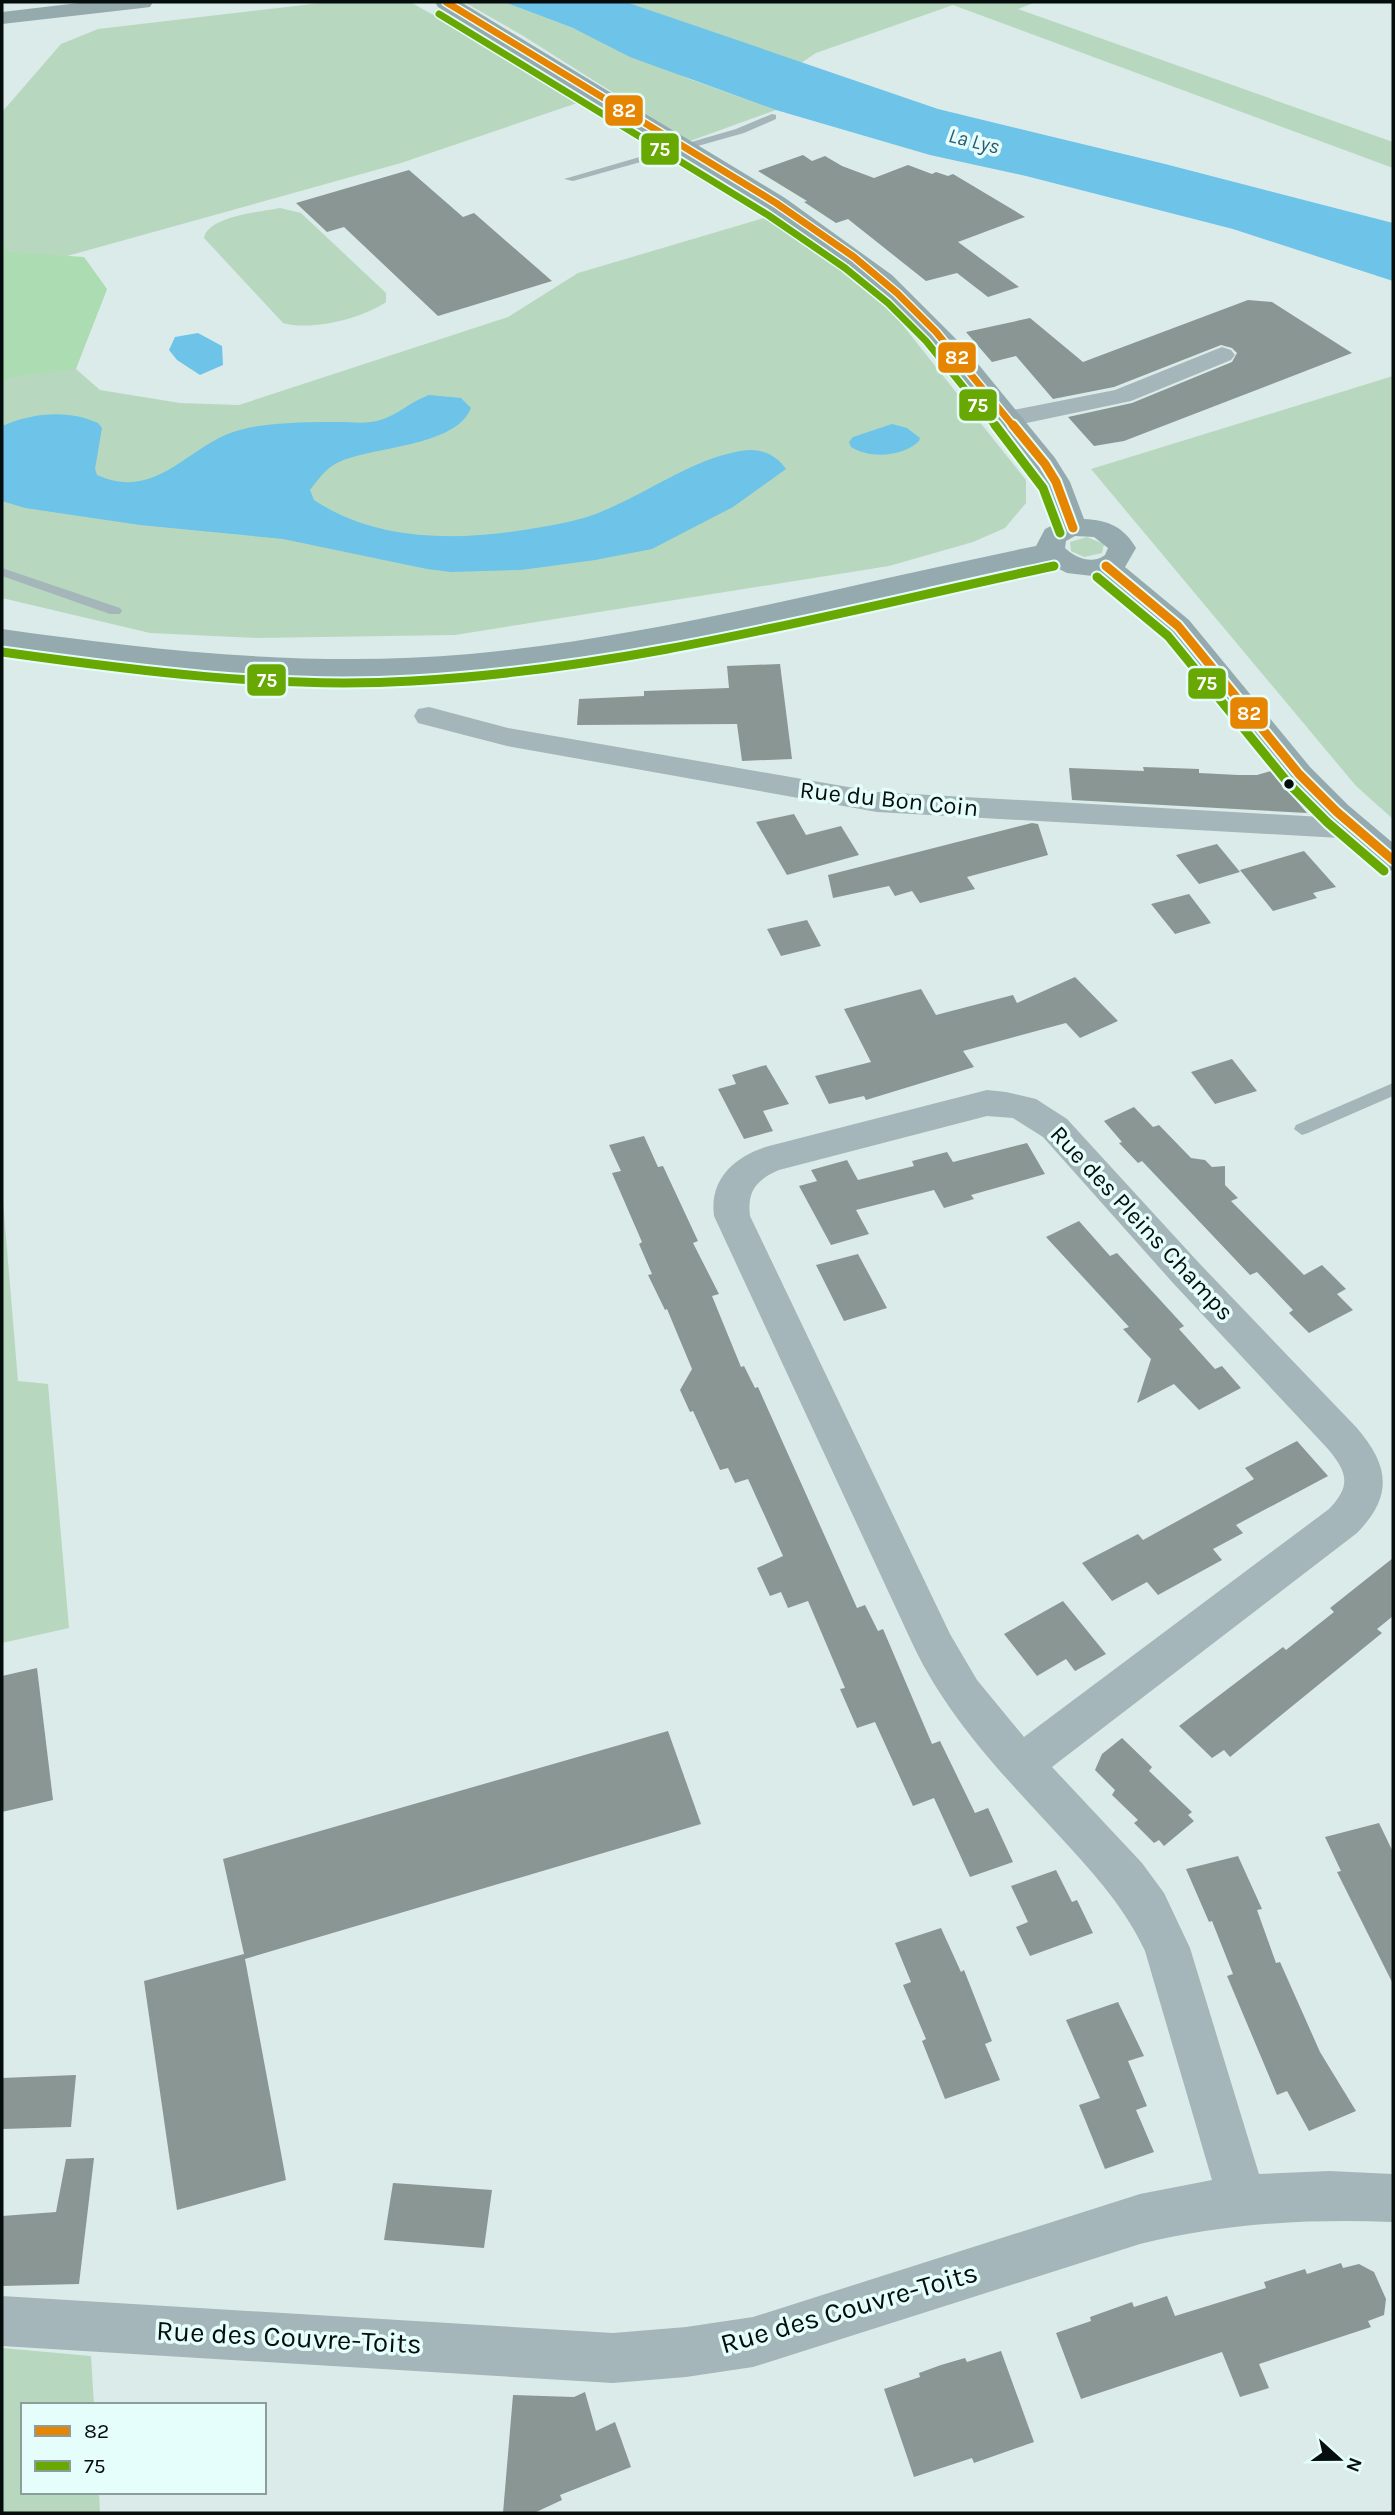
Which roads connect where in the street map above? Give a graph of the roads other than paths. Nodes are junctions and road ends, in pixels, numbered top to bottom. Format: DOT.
graph roads {
  1 [pos="142,2"];
  2 [pos="446,2"];
  3 [pos="2,18"];
  4 [pos="772,117"];
  5 [pos="686,147"];
  6 [pos="569,179"];
  7 [pos="1222,355"];
  8 [pos="1186,369"];
  9 [pos="1209,385"];
  10 [pos="1008,419"];
  11 [pos="1073,528"];
  12 [pos="1052,552"];
  13 [pos="1106,566"];
  14 [pos="2,572"];
  15 [pos="115,611"];
  16 [pos="2,638"];
  17 [pos="429,716"];
  18 [pos="1357,829"];
  19 [pos="1393,860"];
  20 [pos="1393,1088"];
  21 [pos="1301,1129"];
  22 [pos="1022,1764"];
  23 [pos="1393,2198"];
  24 [pos="1242,2199"];
  25 [pos="2,2321"];
  1 -- 3 [label="highway"];
  2 -- 5 [label="main road"];
  4 -- 5 [label="lane"];
  5 -- 6 [label="lane"];
  5 -- 10 [label="main road"];
  7 -- 8 [label="street"];
  8 -- 9 [label="street"];
  8 -- 10 [label="street"];
  10 -- 11 [label="main road"];
  11 -- 12 [label="main road"];
  11 -- 13 [label="main road"];
  12 -- 13 [label="main road"];
  12 -- 16 [label="main road"];
  13 -- 18 [label="main road"];
  14 -- 15 [label="lane"];
  17 -- 18 [label="street, Rue du Bon Coin"];
  18 -- 19 [label="main road"];
  20 -- 21 [label="lane"];
  22 -- 22 [label="street, Rue des Pleins Champs"];
  22 -- 24 [label="street, Rue des Pleins Champs"];
  23 -- 24 [label="street, Rue des Couvre-Toits"];
  24 -- 25 [label="street, Rue des Couvre-Toits"];
}
